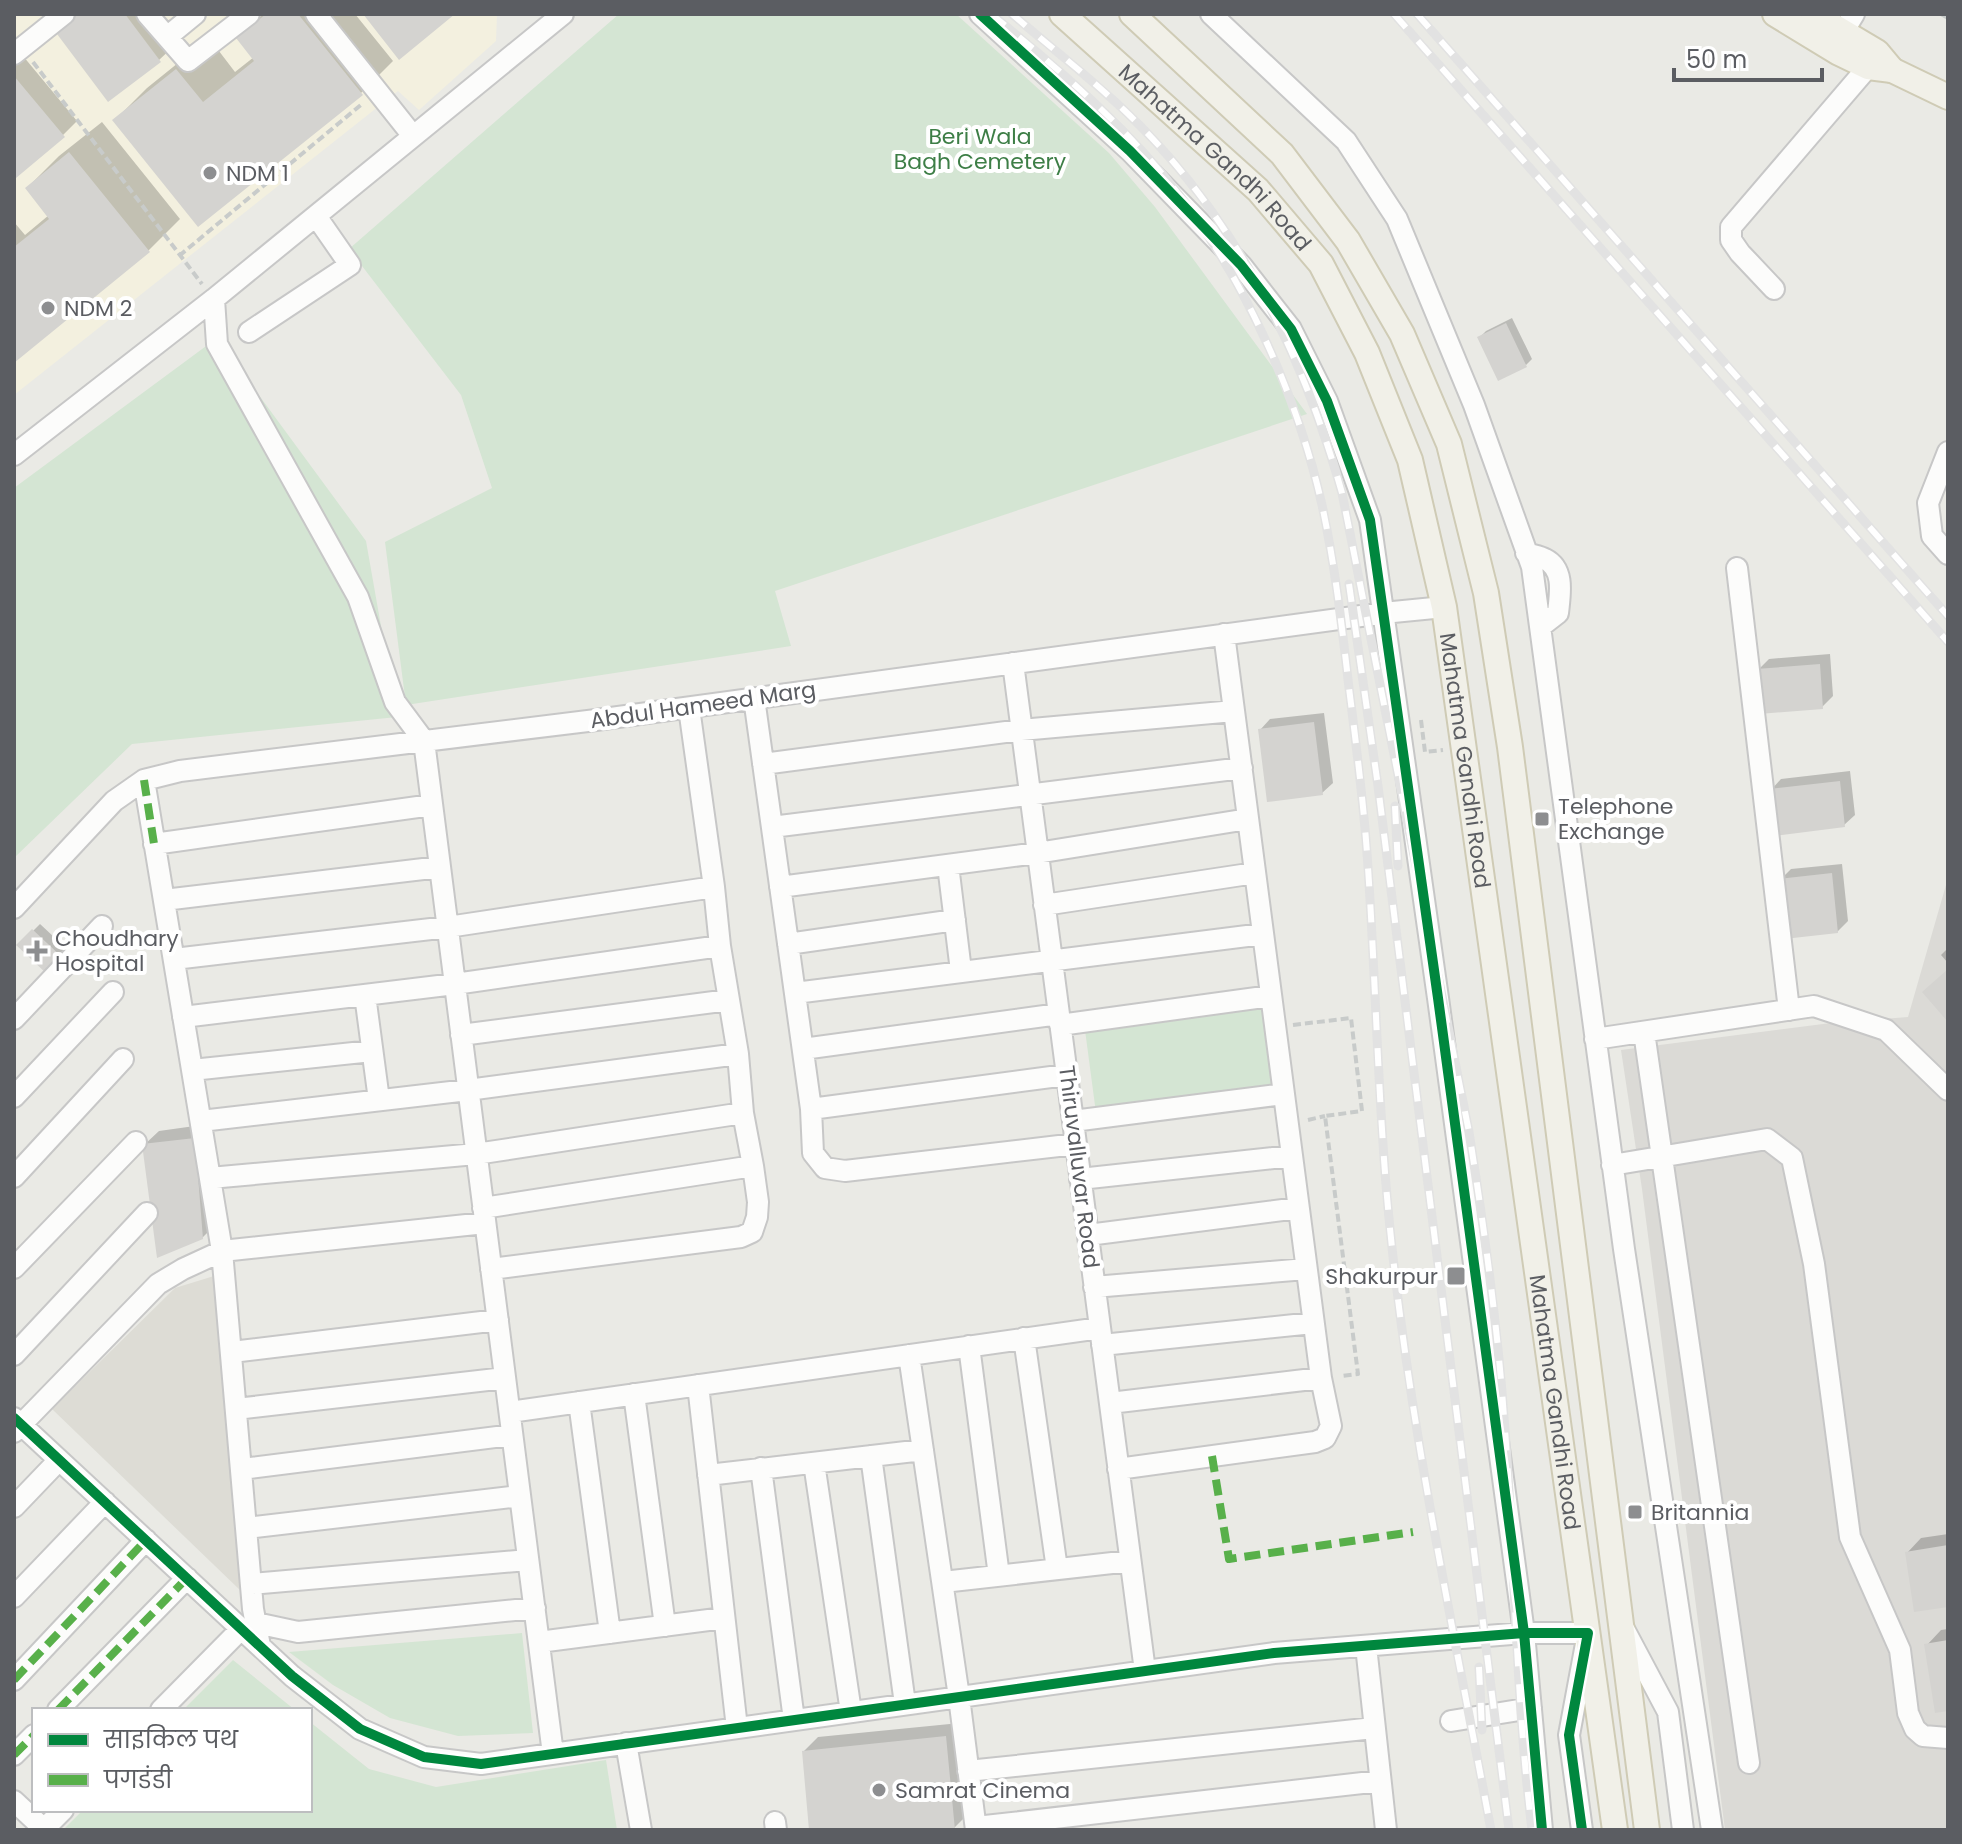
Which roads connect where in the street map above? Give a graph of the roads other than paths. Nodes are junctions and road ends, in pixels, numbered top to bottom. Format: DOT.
graph roads {
  1 [pos="64,14"];
  2 [pos="147,14"];
  3 [pos="195,14"];
  4 [pos="249,14"];
  5 [pos="316,14"];
  6 [pos="563,14"];
  7 [pos="980,14"];
  8 [pos="1062,14"];
  9 [pos="1132,14"];
  10 [pos="1211,14"];
  11 [pos="1775,14"];
  12 [pos="1813,14"];
  13 [pos="1848,23"];
  14 [pos="167,37"];
  15 [pos="18,51"];
  16 [pos="1868,67"];
  17 [pos="1892,70"];
  18 [pos="1948,97"];
  19 [pos="413,136"];
  20 [pos="316,216"];
  21 [pos="1774,289"];
  22 [pos="214,299"];
  23 [pos="249,332"];
  24 [pos="18,446"];
  25 [pos="1948,452"];
  26 [pos="1948,554"];
  27 [pos="1737,568"];
  28 [pos="1444,607"];
  29 [pos="1383,613"];
  30 [pos="1224,634"];
  31 [pos="1013,663"];
  32 [pos="754,698"];
  33 [pos="689,708"];
  34 [pos="1234,711"];
  35 [pos="1021,730"];
  36 [pos="424,741"];
  37 [pos="763,764"];
  38 [pos="1242,768"];
  39 [pos="144,780"];
  40 [pos="1029,793"];
  41 [pos="432,805"];
  42 [pos="1248,819"];
  43 [pos="772,827"];
  44 [pos="154,844"];
  45 [pos="1037,853"];
  46 [pos="948,865"];
  47 [pos="440,867"];
  48 [pos="1255,873"];
  49 [pos="714,887"];
  50 [pos="780,887"];
  51 [pos="164,900"];
  52 [pos="15,903"];
  53 [pos="1044,905"];
  54 [pos="955,920"];
  55 [pos="102,926"];
  56 [pos="448,927"];
  57 [pos="1263,934"];
  58 [pos="788,944"];
  59 [pos="720,946"];
  60 [pos="174,959"];
  61 [pos="1051,960"];
  62 [pos="961,971"];
  63 [pos="455,984"];
  64 [pos="113,992"];
  65 [pos="795,993"];
  66 [pos="365,995"];
  67 [pos="1271,996"];
  68 [pos="729,1000"];
  69 [pos="1789,1010"];
  70 [pos="183,1017"];
  71 [pos="14,1019"];
  72 [pos="1059,1019"];
  73 [pos="1644,1032"];
  74 [pos="461,1035"];
  75 [pos="1595,1039"];
  76 [pos="803,1049"];
  77 [pos="372,1051"];
  78 [pos="738,1054"];
  79 [pos="123,1059"];
  80 [pos="192,1070"];
  81 [pos="1066,1075"];
  82 [pos="468,1090"];
  83 [pos="1948,1090"];
  84 [pos="1284,1094"];
  85 [pos="14,1097"];
  86 [pos="379,1100"];
  87 [pos="811,1109"];
  88 [pos="743,1113"];
  89 [pos="201,1121"];
  90 [pos="1073,1121"];
  91 [pos="136,1142"];
  92 [pos="1076,1144"];
  93 [pos="476,1154"];
  94 [pos="1292,1156"];
  95 [pos="1662,1157"];
  96 [pos="1612,1165"];
  97 [pos="753,1166"];
  98 [pos="14,1177"];
  99 [pos="210,1178"];
  100 [pos="1080,1179"];
  101 [pos="1298,1208"];
  102 [pos="147,1213"];
  103 [pos="484,1216"];
  104 [pos="1088,1235"];
  105 [pos="222,1251"];
  106 [pos="14,1268"];
  107 [pos="491,1269"];
  108 [pos="1306,1269"];
  109 [pos="1094,1287"];
  110 [pos="498,1320"];
  111 [pos="1313,1323"];
  112 [pos="1101,1336"];
  113 [pos="1024,1338"];
  114 [pos="969,1346"];
  115 [pos="232,1352"];
  116 [pos="14,1355"];
  117 [pos="909,1355"];
  118 [pos="505,1378"];
  119 [pos="1321,1378"];
  120 [pos="698,1385"];
  121 [pos="634,1394"];
  122 [pos="579,1402"];
  123 [pos="1110,1403"];
  124 [pos="236,1409"];
  125 [pos="510,1412"];
  126 [pos="16,1425"];
  127 [pos="512,1435"];
  128 [pos="923,1450"];
  129 [pos="871,1456"];
  130 [pos="59,1460"];
  131 [pos="814,1463"];
  132 [pos="761,1468"];
  133 [pos="242,1469"];
  134 [pos="1118,1469"];
  135 [pos="708,1475"];
  136 [pos="520,1496"];
  137 [pos="105,1502"];
  138 [pos="14,1507"];
  139 [pos="247,1528"];
  140 [pos="146,1540"];
  141 [pos="528,1560"];
  142 [pos="1130,1561"];
  143 [pos="1057,1569"];
  144 [pos="999,1576"];
  145 [pos="187,1578"];
  146 [pos="943,1582"];
  147 [pos="252,1584"];
  148 [pos="14,1597"];
  149 [pos="535,1608"];
  150 [pos="724,1618"];
  151 [pos="1620,1622"];
  152 [pos="248,1626"];
  153 [pos="665,1626"];
  154 [pos="610,1633"];
  155 [pos="1524,1633"];
  156 [pos="1588,1633"];
  157 [pos="539,1642"];
  158 [pos="1366,1646"];
  159 [pos="1145,1671"];
  160 [pos="14,1680"];
  161 [pos="959,1697"];
  162 [pos="905,1704"];
  163 [pos="60,1708"];
  164 [pos="163,1708"];
  165 [pos="1531,1708"];
  166 [pos="851,1712"];
  167 [pos="794,1720"];
  168 [pos="1451,1721"];
  169 [pos="737,1728"];
  170 [pos="1374,1728"];
  171 [pos="32,1737"];
  172 [pos="1948,1738"];
  173 [pos="626,1743"];
  174 [pos="553,1754"];
  175 [pos="14,1755"];
  176 [pos="1749,1763"];
  177 [pos="968,1771"];
  178 [pos="1380,1781"];
  179 [pos="14,1801"];
  180 [pos="61,1812"];
  181 [pos="976,1828"];
  182 [pos="1706,1829"];
  183 [pos="44,1830"];
  184 [pos="641,1830"];
  185 [pos="1386,1830"];
  186 [pos="1542,1830"];
  187 [pos="1582,1830"];
  188 [pos="1615,1830"];
  189 [pos="1647,1830"];
  190 [pos="1683,1830"];
  1 -- 15 [label="street"];
  2 -- 14 [label="street"];
  3 -- 14 [label="street"];
  4 -- 14 [label="street"];
  5 -- 19 [label="street"];
  6 -- 19 [label="street"];
  7 -- 29 [label="street"];
  8 -- 28 [label="main road, Mahatma Gandhi Road"];
  9 -- 151 [label="main road, Mahatma Gandhi Road"];
  10 -- 75 [label="street"];
  11 -- 16 [label="main road"];
  12 -- 13 [label="main road"];
  13 -- 17 [label="main road"];
  16 -- 17 [label="main road"];
  16 -- 21 [label="street"];
  17 -- 18 [label="main road"];
  19 -- 20 [label="street"];
  20 -- 22 [label="street"];
  20 -- 23 [label="street"];
  22 -- 24 [label="street"];
  22 -- 36 [label="street"];
  25 -- 26 [label="street"];
  27 -- 69 [label="street"];
  28 -- 29 [label="street, Abdul Hameed Marg"];
  28 -- 156 [label="main road, Mahatma Gandhi Road"];
  29 -- 30 [label="street, Abdul Hameed Marg"];
  29 -- 155 [label="street"];
  30 -- 31 [label="street, Abdul Hameed Marg"];
  30 -- 34 [label="street"];
  31 -- 32 [label="street, Abdul Hameed Marg"];
  31 -- 35 [label="street, Thiruvalluvar Road"];
  32 -- 33 [label="street, Abdul Hameed Marg"];
  32 -- 37 [label="street"];
  33 -- 36 [label="street, Abdul Hameed Marg"];
  33 -- 49 [label="street"];
  34 -- 35 [label="street"];
  34 -- 38 [label="street"];
  35 -- 37 [label="street"];
  35 -- 40 [label="street, Thiruvalluvar Road"];
  36 -- 39 [label="street, Abdul Hameed Marg"];
  36 -- 41 [label="street"];
  37 -- 43 [label="street"];
  38 -- 40 [label="street"];
  38 -- 42 [label="street"];
  39 -- 44 [label="street"];
  39 -- 52 [label="street, Abdul Hameed Marg"];
  40 -- 43 [label="street"];
  40 -- 45 [label="street, Thiruvalluvar Road"];
  41 -- 44 [label="street"];
  41 -- 47 [label="street"];
  42 -- 45 [label="street"];
  42 -- 48 [label="street"];
  43 -- 50 [label="street"];
  44 -- 51 [label="street"];
  45 -- 46 [label="street"];
  45 -- 53 [label="street, Thiruvalluvar Road"];
  46 -- 50 [label="street"];
  46 -- 54 [label="street"];
  47 -- 51 [label="street"];
  47 -- 56 [label="street"];
  48 -- 53 [label="street"];
  48 -- 57 [label="street"];
  49 -- 56 [label="street"];
  49 -- 59 [label="street"];
  50 -- 58 [label="street"];
  51 -- 60 [label="street"];
  53 -- 61 [label="street, Thiruvalluvar Road"];
  54 -- 58 [label="street"];
  54 -- 62 [label="street"];
  55 -- 71 [label="street"];
  56 -- 60 [label="street"];
  56 -- 63 [label="street"];
  57 -- 61 [label="street"];
  57 -- 67 [label="street"];
  58 -- 65 [label="street"];
  59 -- 63 [label="street"];
  59 -- 68 [label="street"];
  60 -- 70 [label="street"];
  61 -- 62 [label="street"];
  61 -- 72 [label="street, Thiruvalluvar Road"];
  62 -- 65 [label="street"];
  63 -- 66 [label="street"];
  63 -- 74 [label="street"];
  64 -- 85 [label="street"];
  65 -- 76 [label="street"];
  66 -- 70 [label="street"];
  66 -- 77 [label="street"];
  67 -- 72 [label="street"];
  67 -- 84 [label="street"];
  68 -- 74 [label="street"];
  68 -- 78 [label="street"];
  69 -- 73 [label="street"];
  69 -- 83 [label="street"];
  70 -- 80 [label="street"];
  72 -- 76 [label="street"];
  72 -- 81 [label="street, Thiruvalluvar Road"];
  73 -- 75 [label="street"];
  73 -- 95 [label="street"];
  74 -- 82 [label="street"];
  75 -- 96 [label="street"];
  76 -- 87 [label="street"];
  77 -- 80 [label="street"];
  77 -- 86 [label="street"];
  78 -- 82 [label="street"];
  78 -- 88 [label="street"];
  79 -- 98 [label="street"];
  80 -- 89 [label="street"];
  81 -- 87 [label="street"];
  81 -- 90 [label="street, Thiruvalluvar Road"];
  82 -- 86 [label="street"];
  82 -- 93 [label="street"];
  84 -- 90 [label="street"];
  84 -- 94 [label="street"];
  86 -- 89 [label="street"];
  87 -- 92 [label="street"];
  88 -- 93 [label="street"];
  88 -- 97 [label="street"];
  89 -- 99 [label="street"];
  90 -- 92 [label="street, Thiruvalluvar Road"];
  91 -- 106 [label="street"];
  92 -- 100 [label="street, Thiruvalluvar Road"];
  93 -- 99 [label="street"];
  93 -- 103 [label="street"];
  94 -- 100 [label="street"];
  94 -- 101 [label="street"];
  95 -- 96 [label="street"];
  95 -- 172 [label="street"];
  95 -- 176 [label="street"];
  96 -- 182 [label="street"];
  97 -- 103 [label="street"];
  97 -- 107 [label="street"];
  99 -- 105 [label="street"];
  100 -- 104 [label="street, Thiruvalluvar Road"];
  101 -- 104 [label="street"];
  101 -- 108 [label="street"];
  102 -- 116 [label="street"];
  103 -- 105 [label="street"];
  103 -- 107 [label="street"];
  104 -- 109 [label="street, Thiruvalluvar Road"];
  105 -- 115 [label="street"];
  105 -- 126 [label="street"];
  107 -- 110 [label="street"];
  108 -- 109 [label="street"];
  108 -- 111 [label="street"];
  109 -- 112 [label="street, Thiruvalluvar Road"];
  110 -- 115 [label="street"];
  110 -- 118 [label="street"];
  111 -- 112 [label="street"];
  111 -- 119 [label="street"];
  112 -- 113 [label="street"];
  112 -- 123 [label="street, Thiruvalluvar Road"];
  113 -- 114 [label="street"];
  113 -- 143 [label="street"];
  114 -- 117 [label="street"];
  114 -- 144 [label="street"];
  115 -- 124 [label="street"];
  117 -- 120 [label="street"];
  117 -- 128 [label="street"];
  118 -- 124 [label="street"];
  118 -- 125 [label="street"];
  119 -- 123 [label="street"];
  119 -- 134 [label="street"];
  120 -- 121 [label="street"];
  120 -- 135 [label="street"];
  121 -- 122 [label="street"];
  121 -- 153 [label="street"];
  122 -- 125 [label="street"];
  122 -- 154 [label="street"];
  123 -- 134 [label="street, Thiruvalluvar Road"];
  124 -- 133 [label="street"];
  125 -- 127 [label="street"];
  126 -- 130 [label="street"];
  127 -- 133 [label="street"];
  127 -- 136 [label="street"];
  128 -- 129 [label="street"];
  128 -- 146 [label="street"];
  129 -- 131 [label="street"];
  129 -- 162 [label="street"];
  130 -- 137 [label="street"];
  130 -- 138 [label="street"];
  131 -- 132 [label="street"];
  131 -- 166 [label="street"];
  132 -- 135 [label="street"];
  132 -- 167 [label="street"];
  133 -- 139 [label="street"];
  134 -- 142 [label="street, Thiruvalluvar Road"];
  135 -- 150 [label="street"];
  136 -- 139 [label="street"];
  136 -- 141 [label="street"];
  137 -- 140 [label="street"];
  137 -- 148 [label="street"];
  139 -- 147 [label="street"];
  140 -- 145 [label="street"];
  140 -- 160 [label="street"];
  141 -- 147 [label="street"];
  141 -- 149 [label="street"];
  142 -- 143 [label="street"];
  142 -- 159 [label="street, Thiruvalluvar Road"];
  143 -- 144 [label="street"];
  144 -- 146 [label="street"];
  145 -- 152 [label="street"];
  145 -- 163 [label="street"];
  146 -- 161 [label="street"];
  147 -- 152 [label="street"];
  149 -- 152 [label="street"];
  149 -- 157 [label="street"];
  150 -- 153 [label="street"];
  150 -- 169 [label="street"];
  151 -- 189 [label="main road, Mahatma Gandhi Road"];
  151 -- 190 [label="street"];
  152 -- 164 [label="street"];
  152 -- 174 [label="street"];
  153 -- 154 [label="street"];
  154 -- 157 [label="street"];
  155 -- 156 [label="street"];
  155 -- 158 [label="street"];
  155 -- 165 [label="street"];
  156 -- 187 [label="street"];
  156 -- 188 [label="main road, Mahatma Gandhi Road"];
  157 -- 174 [label="street"];
  158 -- 159 [label="street"];
  158 -- 170 [label="street"];
  159 -- 161 [label="street"];
  161 -- 162 [label="street"];
  161 -- 177 [label="street"];
  162 -- 166 [label="street"];
  165 -- 168 [label="street"];
  165 -- 186 [label="street"];
  166 -- 167 [label="street"];
  167 -- 169 [label="street"];
  169 -- 173 [label="street"];
  170 -- 177 [label="street"];
  170 -- 178 [label="street"];
  171 -- 175 [label="street"];
  173 -- 174 [label="street"];
  173 -- 184 [label="street"];
  177 -- 181 [label="street"];
  178 -- 181 [label="street"];
  178 -- 185 [label="street"];
  179 -- 183 [label="street"];
  180 -- 183 [label="street"];
}
